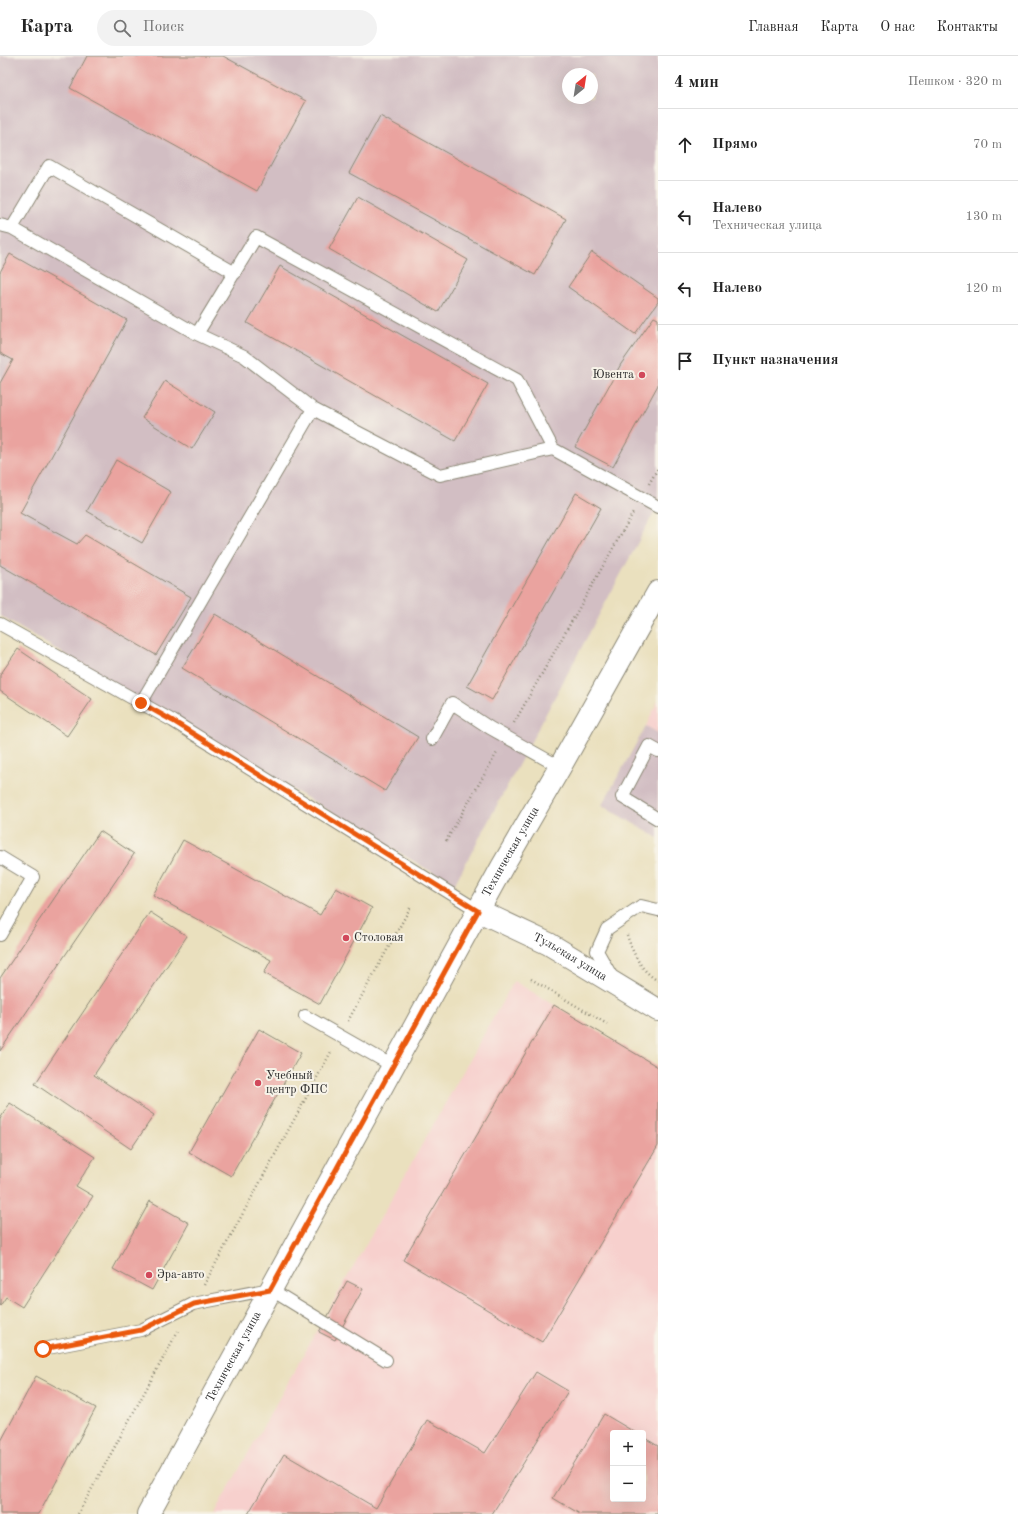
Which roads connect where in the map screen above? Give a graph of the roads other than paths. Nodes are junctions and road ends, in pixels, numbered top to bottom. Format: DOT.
graph roads {
  1 [pos="0,225"];
  2 [pos="12,228"];
  3 [pos="235,274"];
  4 [pos="197,334"];
  5 [pos="313,408"];
  6 [pos="553,449"];
  7 [pos="658,507"];
  8 [pos="658,592"];
  9 [pos="0,624"];
  10 [pos="141,703"];
  11 [pos="432,739"];
  12 [pos="658,751"];
  13 [pos="560,767"];
  14 [pos="658,819"];
  15 [pos="0,857"];
  16 [pos="658,910"];
  17 [pos="478,911"];
  18 [pos="0,935"];
  19 [pos="616,984"];
  20 [pos="658,1010"];
  21 [pos="305,1016"];
  22 [pos="393,1066"];
  23 [pos="270,1290"];
  24 [pos="43,1349"];
  25 [pos="386,1360"];
  26 [pos="148,1514"];
  1 -- 2 [label="lane"];
  2 -- 3 [label="lane"];
  2 -- 4 [label="lane"];
  3 -- 4 [label="lane"];
  3 -- 6 [label="lane"];
  4 -- 5 [label="lane"];
  5 -- 6 [label="lane"];
  5 -- 10 [label="lane"];
  6 -- 7 [label="lane"];
  8 -- 13 [label="main road, Техническая улица"];
  9 -- 10 [label="lane"];
  10 -- 17 [label="lane"];
  11 -- 13 [label="lane"];
  12 -- 14 [label="lane"];
  13 -- 17 [label="main road, Техническая улица"];
  15 -- 18 [label="lane"];
  16 -- 19 [label="lane"];
  17 -- 19 [label="main road, Тульская улица"];
  17 -- 22 [label="main road, Техническая улица"];
  19 -- 20 [label="main road, Тульская улица"];
  21 -- 22 [label="lane"];
  22 -- 23 [label="main road, Техническая улица"];
  23 -- 24 [label="lane"];
  23 -- 25 [label="lane"];
  23 -- 26 [label="main road, Техническая улица"];
}
